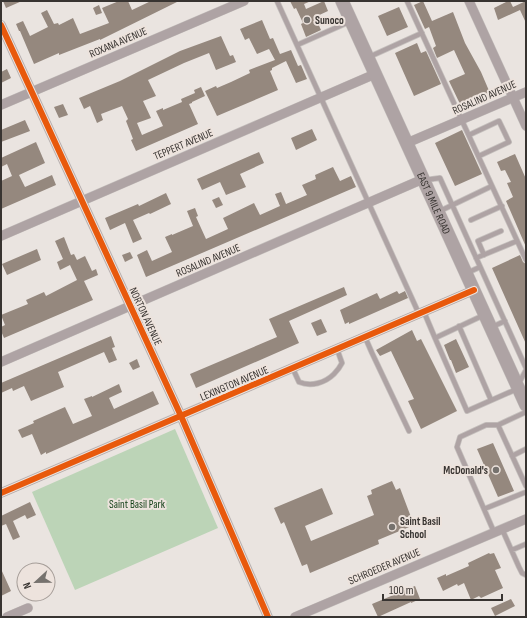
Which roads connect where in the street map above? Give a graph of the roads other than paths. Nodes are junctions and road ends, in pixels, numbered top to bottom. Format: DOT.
graph roads {
  1 [pos="244,1"];
  2 [pos="277,1"];
  3 [pos="342,1"];
  4 [pos="407,1"];
  5 [pos="469,1"];
  6 [pos="351,21"];
  7 [pos="1,25"];
  8 [pos="422,33"];
  9 [pos="297,45"];
  10 [pos="368,58"];
  11 [pos="375,74"];
  12 [pos="32,92"];
  13 [pos="526,92"];
  14 [pos="513,97"];
  15 [pos="321,98"];
  16 [pos="1,105"];
  17 [pos="462,120"];
  18 [pos="526,126"];
  19 [pos="469,135"];
  20 [pos="407,143"];
  21 [pos="479,156"];
  22 [pos="424,180"];
  23 [pos="492,186"];
  24 [pos="82,202"];
  25 [pos="369,203"];
  26 [pos="452,205"];
  27 [pos="502,206"];
  28 [pos="438,211"];
  29 [pos="471,220"];
  30 [pos="501,231"];
  31 [pos="1,236"];
  32 [pos="517,241"];
  33 [pos="484,255"];
  34 [pos="476,258"];
  35 [pos="526,260"];
  36 [pos="480,267"];
  37 [pos="467,273"];
  38 [pos="474,290"];
  39 [pos="130,306"];
  40 [pos="421,313"];
  41 [pos="485,314"];
  42 [pos="504,321"];
  43 [pos="459,326"];
  44 [pos="491,327"];
  45 [pos="365,337"];
  46 [pos="435,338"];
  47 [pos="337,349"];
  48 [pos="1,362"];
  49 [pos="293,369"];
  50 [pos="526,369"];
  51 [pos="520,385"];
  52 [pos="491,400"];
  53 [pos="526,405"];
  54 [pos="526,412"];
  55 [pos="181,416"];
  56 [pos="498,425"];
  57 [pos="409,431"];
  58 [pos="526,449"];
  59 [pos="512,456"];
  60 [pos="526,486"];
  61 [pos="526,492"];
  62 [pos="1,493"];
  63 [pos="484,509"];
  64 [pos="526,519"];
  65 [pos="498,530"];
  66 [pos="526,544"];
  67 [pos="512,550"];
  68 [pos="526,575"];
  69 [pos="28,608"];
  70 [pos="6,617"];
  71 [pos="268,617"];
  72 [pos="296,617"];
  1 -- 12 [label="street, ROXANA AVENUE"];
  2 -- 9 [label="lane"];
  3 -- 6 [label="main road, EAST 9 MILE ROAD"];
  4 -- 8 [label="lane"];
  5 -- 14 [label="street"];
  6 -- 9 [label="lane"];
  6 -- 10 [label="main road, EAST 9 MILE ROAD"];
  7 -- 12 [label="street, NORTON AVENUE"];
  8 -- 10 [label="lane"];
  8 -- 17 [label="lane"];
  9 -- 15 [label="lane"];
  10 -- 11 [label="main road, EAST 9 MILE ROAD"];
  11 -- 15 [label="street, TEPPERT AVENUE"];
  11 -- 20 [label="main road, EAST 9 MILE ROAD"];
  12 -- 16 [label="street, ROXANA AVENUE"];
  12 -- 24 [label="street, NORTON AVENUE"];
  13 -- 14 [label="street, ROSALIND AVENUE"];
  14 -- 17 [label="street, ROSALIND AVENUE"];
  14 -- 18 [label="street"];
  15 -- 24 [label="street, TEPPERT AVENUE"];
  15 -- 25 [label="lane"];
  17 -- 19 [label="lane"];
  17 -- 20 [label="street, ROSALIND AVENUE"];
  19 -- 21 [label="lane"];
  19 -- 21 [label="lane"];
  20 -- 22 [label="main road, EAST 9 MILE ROAD"];
  21 -- 23 [label="lane"];
  22 -- 25 [label="street, ROSALIND AVENUE"];
  22 -- 26 [label="lane"];
  22 -- 28 [label="main road, EAST 9 MILE ROAD"];
  23 -- 26 [label="lane"];
  23 -- 27 [label="lane"];
  24 -- 31 [label="street, TEPPERT AVENUE"];
  24 -- 39 [label="street, NORTON AVENUE"];
  25 -- 39 [label="street, ROSALIND AVENUE"];
  25 -- 40 [label="lane"];
  26 -- 28 [label="lane"];
  26 -- 34 [label="lane"];
  27 -- 29 [label="lane"];
  27 -- 32 [label="lane"];
  28 -- 37 [label="main road, EAST 9 MILE ROAD"];
  30 -- 33 [label="lane"];
  32 -- 33 [label="lane"];
  32 -- 35 [label="lane"];
  33 -- 34 [label="lane"];
  34 -- 36 [label="lane"];
  36 -- 37 [label="lane"];
  36 -- 42 [label="lane"];
  37 -- 38 [label="main road, EAST 9 MILE ROAD"];
  38 -- 40 [label="street, LEXINGTON AVENUE"];
  38 -- 41 [label="main road, EAST 9 MILE ROAD"];
  39 -- 48 [label="street, ROSALIND AVENUE"];
  39 -- 55 [label="street, NORTON AVENUE"];
  40 -- 45 [label="street, LEXINGTON AVENUE"];
  40 -- 46 [label="lane"];
  41 -- 43 [label="lane"];
  41 -- 44 [label="main road, EAST 9 MILE ROAD"];
  42 -- 44 [label="lane"];
  42 -- 50 [label="lane"];
  43 -- 46 [label="lane"];
  43 -- 52 [label="lane"];
  44 -- 51 [label="main road, EAST 9 MILE ROAD"];
  45 -- 47 [label="street, LEXINGTON AVENUE"];
  45 -- 57 [label="lane"];
  46 -- 52 [label="lane"];
  47 -- 49 [label="street, LEXINGTON AVENUE"];
  47 -- 49 [label="lane"];
  49 -- 55 [label="street, LEXINGTON AVENUE"];
  50 -- 51 [label="lane"];
  51 -- 52 [label="lane"];
  51 -- 53 [label="main road, EAST 9 MILE ROAD"];
  54 -- 56 [label="lane"];
  55 -- 62 [label="street, LEXINGTON AVENUE"];
  55 -- 71 [label="street, NORTON AVENUE"];
  56 -- 59 [label="lane"];
  56 -- 63 [label="lane"];
  58 -- 59 [label="lane"];
  59 -- 60 [label="lane"];
  61 -- 63 [label="lane"];
  63 -- 65 [label="lane"];
  64 -- 65 [label="street, SCHROEDER AVENUE"];
  65 -- 67 [label="lane"];
  65 -- 72 [label="street, SCHROEDER AVENUE"];
  66 -- 67 [label="lane"];
  67 -- 68 [label="lane"];
  69 -- 70 [label="street"];
}
